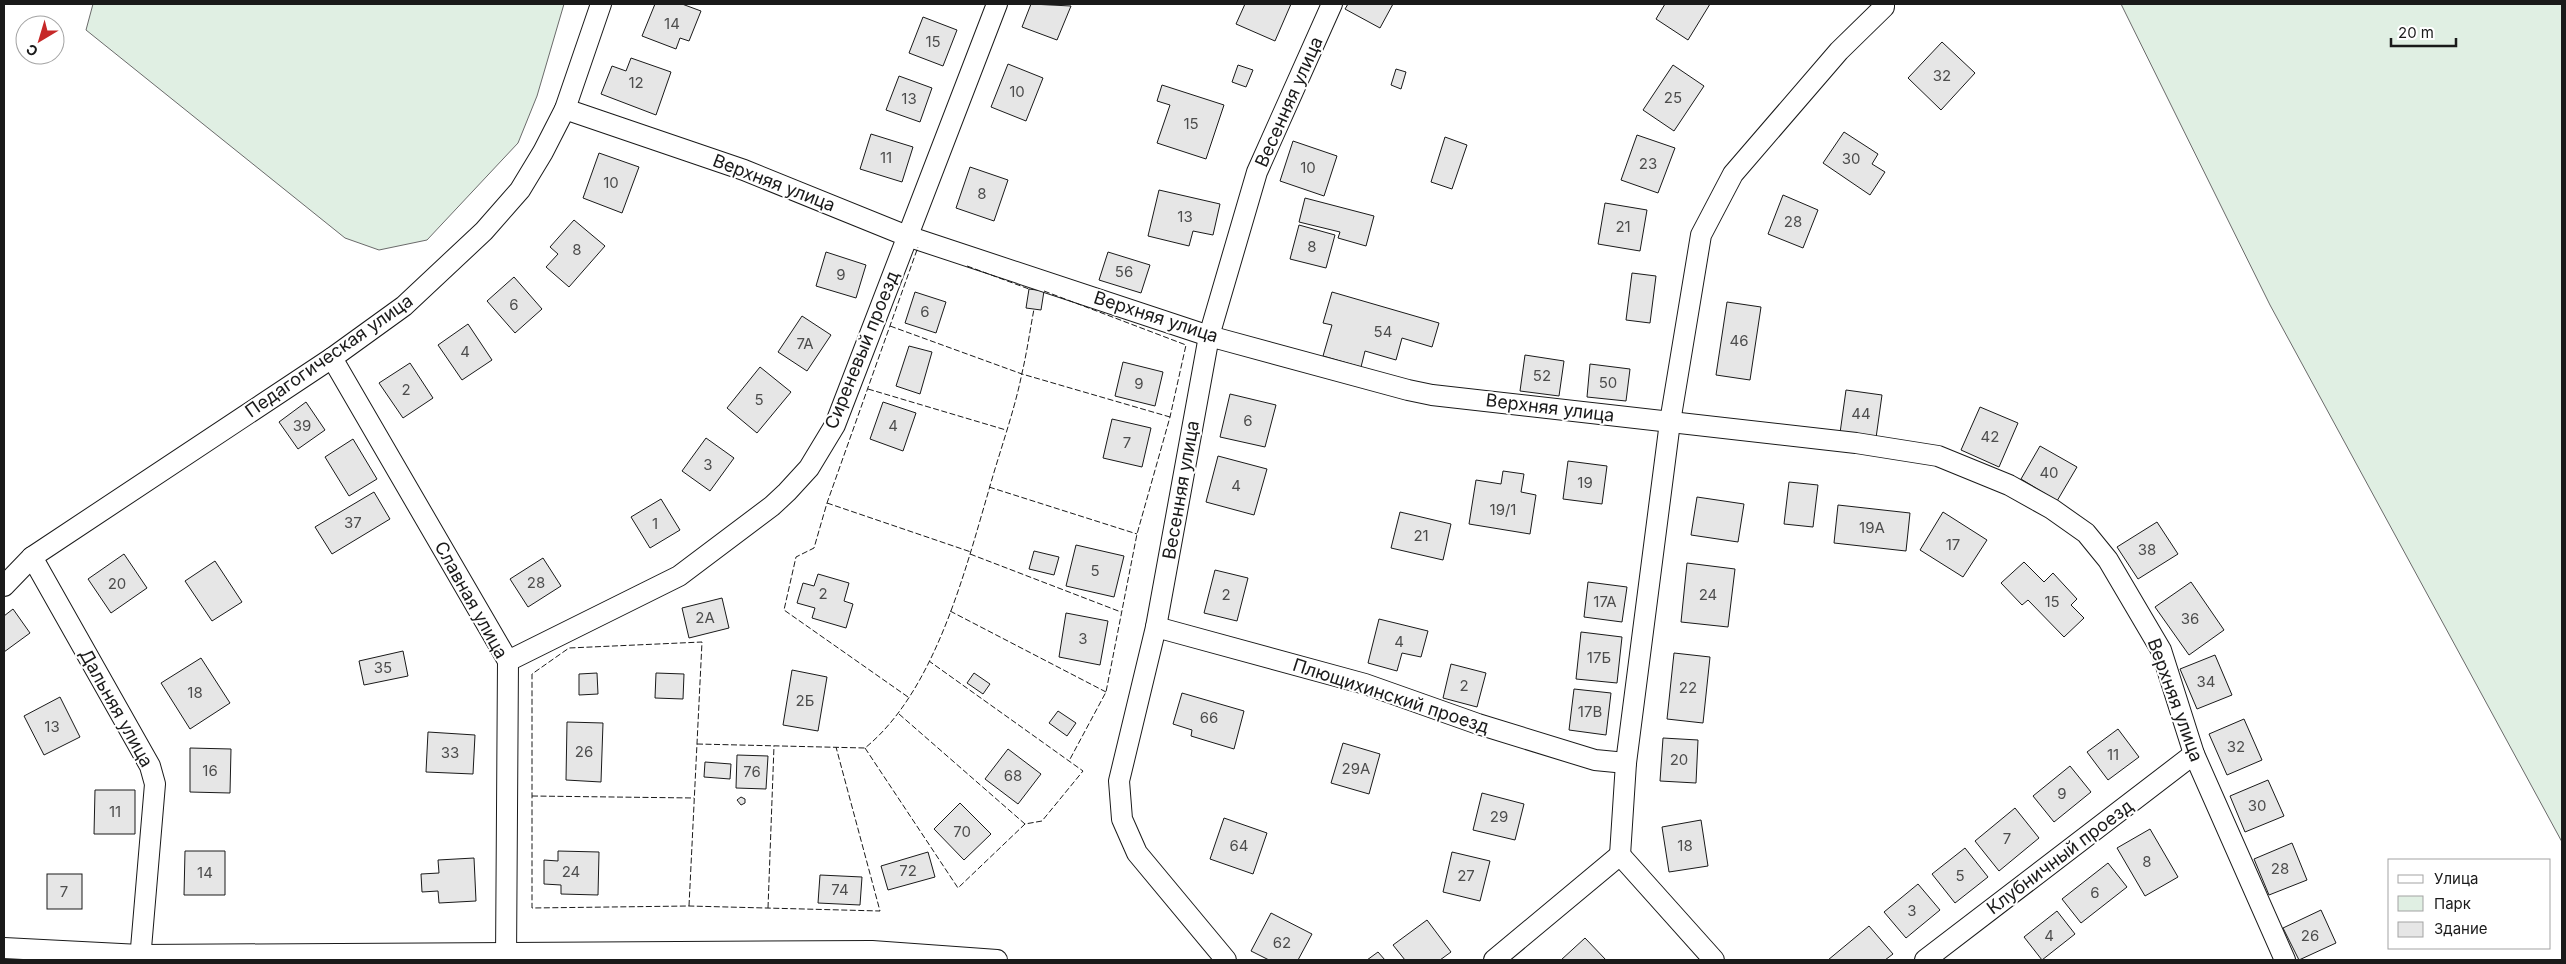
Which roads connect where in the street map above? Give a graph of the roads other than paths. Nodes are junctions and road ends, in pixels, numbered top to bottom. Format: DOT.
graph roads {
  1 [pos="601,4"];
  2 [pos="997,4"];
  3 [pos="1332,4"];
  4 [pos="1884,4"];
  5 [pos="565,109"];
  6 [pos="907,236"];
  7 [pos="1209,336"];
  8 [pos="332,358"];
  9 [pos="1670,422"];
  10 [pos="32,557"];
  11 [pos="4,586"];
  12 [pos="1156,626"];
  13 [pos="508,661"];
  14 [pos="2194,754"];
  15 [pos="1626,763"];
  16 [pos="1620,855"];
  17 [pos="4,948"];
  18 [pos="506,957"];
  19 [pos="140,958"];
  20 [pos="997,960"];
  21 [pos="1226,960"];
  22 [pos="1494,960"];
  23 [pos="1714,960"];
  24 [pos="1925,960"];
  25 [pos="2285,960"];
  1 -- 5 [label="street, Педагогическая улица"];
  2 -- 6 [label="street, Сиреневый проезд"];
  3 -- 7 [label="street, Весенняя улица"];
  4 -- 9 [label="street"];
  5 -- 6 [label="street, Верхняя улица"];
  5 -- 8 [label="street, Педагогическая улица"];
  6 -- 7 [label="street, Верхняя улица"];
  6 -- 13 [label="street, Сиреневый проезд"];
  7 -- 9 [label="street, Верхняя улица"];
  7 -- 12 [label="street, Весенняя улица"];
  8 -- 10 [label="street, Педагогическая улица"];
  8 -- 13 [label="street, Славная улица"];
  9 -- 14 [label="street, Верхняя улица"];
  9 -- 15 [label="street"];
  10 -- 11 [label="street, Педагогическая улица"];
  10 -- 19 [label="street, Дальняя улица"];
  12 -- 15 [label="street, Плющихинский проезд"];
  12 -- 21 [label="street, Весенняя улица"];
  13 -- 18 [label="street, Славная улица"];
  14 -- 24 [label="street, Клубничный проезд"];
  14 -- 25 [label="street, Верхняя улица"];
  15 -- 16 [label="street"];
  16 -- 22 [label="street"];
  16 -- 23 [label="street"];
  17 -- 19 [label="street"];
  18 -- 19 [label="street"];
  18 -- 20 [label="street"];
}
